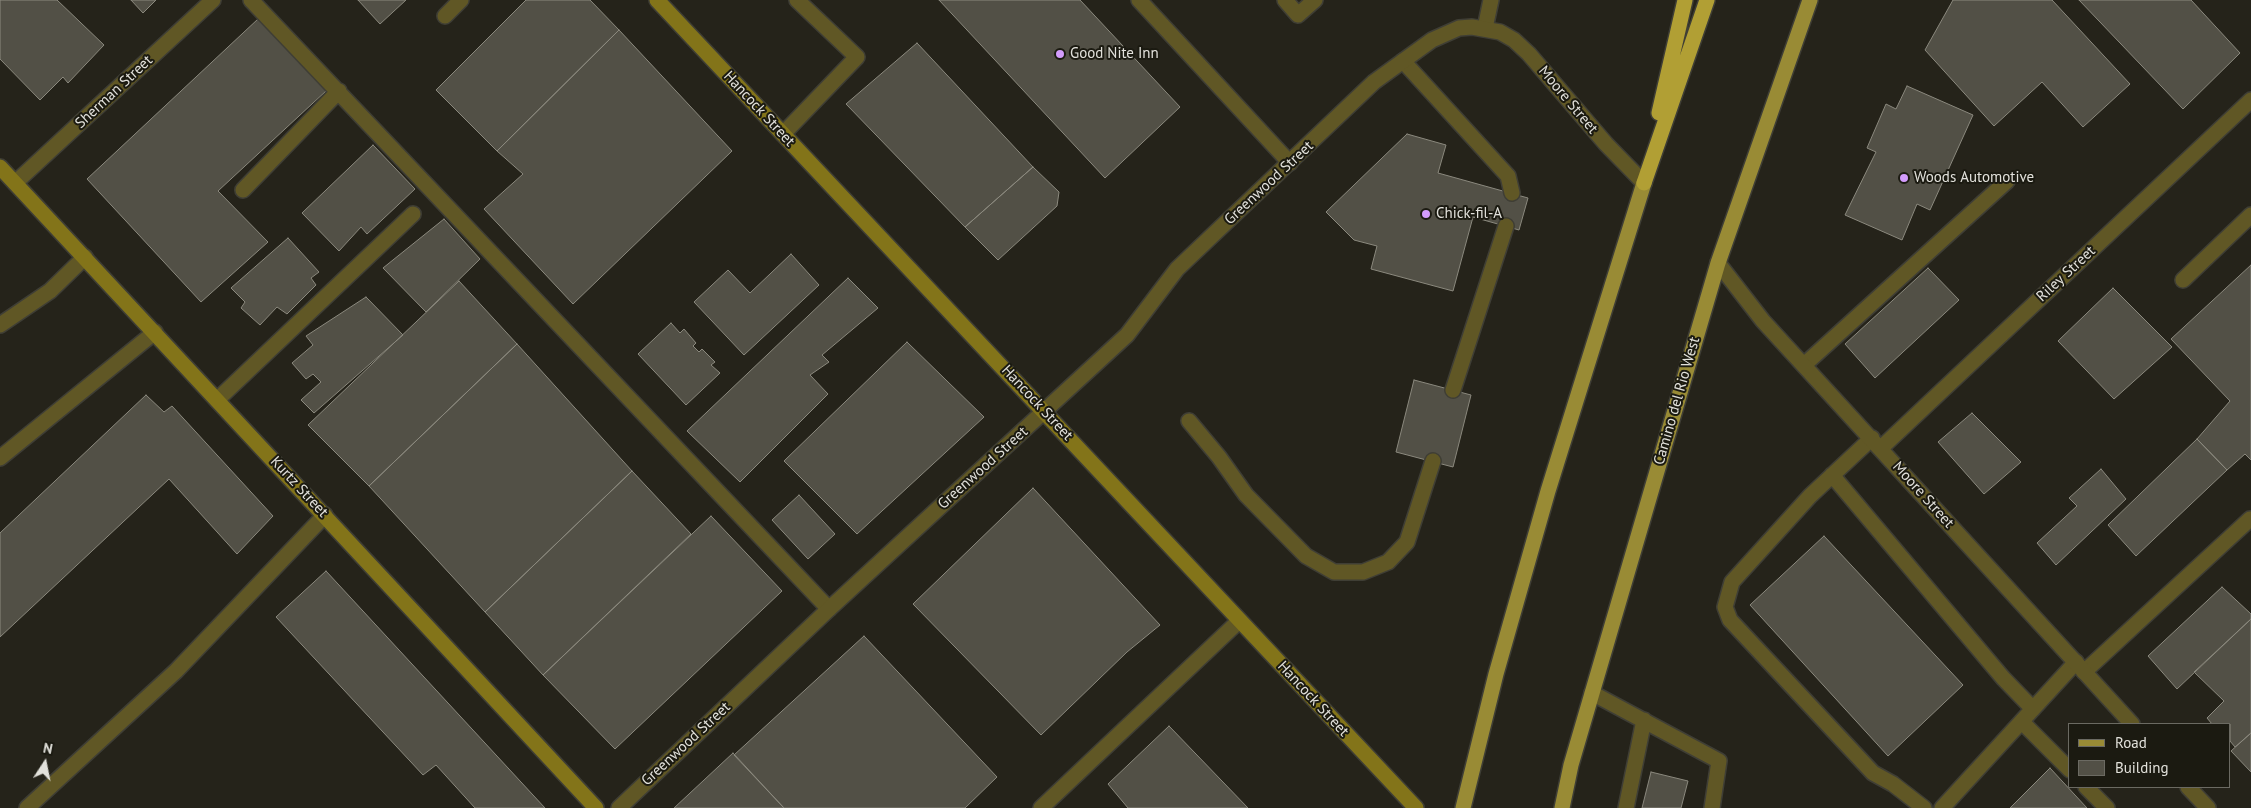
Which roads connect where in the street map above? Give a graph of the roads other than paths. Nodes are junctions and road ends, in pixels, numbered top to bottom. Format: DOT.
graph roads {
  1 [pos="213,0"];
  2 [pos="251,0"];
  3 [pos="461,0"];
  4 [pos="657,0"];
  5 [pos="796,0"];
  6 [pos="1139,0"];
  7 [pos="1285,0"];
  8 [pos="1315,0"];
  9 [pos="1491,0"];
  10 [pos="1685,0"];
  11 [pos="1707,0"];
  12 [pos="1810,0"];
  13 [pos="445,16"];
  14 [pos="1485,28"];
  15 [pos="1403,61"];
  16 [pos="339,91"];
  17 [pos="2251,100"];
  18 [pos="783,134"];
  19 [pos="1290,163"];
  20 [pos="0,167"];
  21 [pos="2007,181"];
  22 [pos="15,183"];
  23 [pos="1644,183"];
  24 [pos="243,190"];
  25 [pos="1512,193"];
  26 [pos="413,214"];
  27 [pos="2251,215"];
  28 [pos="1506,226"];
  29 [pos="85,257"];
  30 [pos="1718,263"];
  31 [pos="2183,280"];
  32 [pos="0,325"];
  33 [pos="155,332"];
  34 [pos="1804,365"];
  35 [pos="1453,390"];
  36 [pos="217,400"];
  37 [pos="1045,412"];
  38 [pos="1189,422"];
  39 [pos="1876,443"];
  40 [pos="0,458"];
  41 [pos="1433,462"];
  42 [pos="1832,475"];
  43 [pos="325,515"];
  44 [pos="2250,519"];
  45 [pos="828,609"];
  46 [pos="1239,621"];
  47 [pos="2080,667"];
  48 [pos="1592,693"];
  49 [pos="2033,709"];
  50 [pos="1644,720"];
  51 [pos="2022,722"];
  52 [pos="2131,723"];
  53 [pos="2068,768"];
  54 [pos="2087,788"];
  55 [pos="2189,788"];
  56 [pos="27,808"];
  57 [pos="596,808"];
  58 [pos="619,808"];
  59 [pos="1041,808"];
  60 [pos="1416,808"];
  61 [pos="1463,808"];
  62 [pos="1562,808"];
  63 [pos="1626,808"];
  64 [pos="1712,808"];
  65 [pos="1924,808"];
  66 [pos="1942,808"];
  67 [pos="2107,808"];
  68 [pos="2208,808"];
  1 -- 22 [label="street, Sherman Street"];
  2 -- 16 [label="street"];
  3 -- 13 [label="street"];
  4 -- 18 [label="street, Hancock Street"];
  5 -- 18 [label="street"];
  6 -- 19 [label="street"];
  7 -- 8 [label="street"];
  9 -- 14 [label="street"];
  10 -- 23 [label="highway"];
  11 -- 23 [label="highway"];
  12 -- 30 [label="main road, Camino del Rio West"];
  14 -- 15 [label="street, Greenwood Street"];
  14 -- 23 [label="street, Moore Street"];
  15 -- 19 [label="street, Greenwood Street"];
  15 -- 25 [label="street"];
  16 -- 24 [label="street"];
  16 -- 45 [label="street"];
  17 -- 39 [label="street, Riley Street"];
  18 -- 37 [label="street, Hancock Street"];
  19 -- 37 [label="street, Greenwood Street"];
  20 -- 22 [label="street, Kurtz Street"];
  21 -- 34 [label="street"];
  22 -- 29 [label="street, Kurtz Street"];
  23 -- 61 [label="main road"];
  26 -- 36 [label="street"];
  27 -- 31 [label="street"];
  28 -- 35 [label="street"];
  29 -- 32 [label="street"];
  29 -- 33 [label="street, Kurtz Street"];
  30 -- 34 [label="street, Moore Street"];
  30 -- 48 [label="main road, Camino del Rio West"];
  33 -- 36 [label="street, Kurtz Street"];
  33 -- 40 [label="street"];
  34 -- 39 [label="street, Moore Street"];
  36 -- 43 [label="street, Kurtz Street"];
  37 -- 45 [label="street, Greenwood Street"];
  37 -- 46 [label="street, Hancock Street"];
  38 -- 41 [label="street"];
  39 -- 42 [label="street, Riley Street"];
  39 -- 47 [label="street, Moore Street"];
  42 -- 49 [label="street"];
  42 -- 65 [label="street, Riley Street"];
  43 -- 56 [label="street"];
  43 -- 57 [label="street, Kurtz Street"];
  44 -- 47 [label="street"];
  45 -- 58 [label="street, Greenwood Street"];
  46 -- 59 [label="street"];
  46 -- 60 [label="street, Hancock Street"];
  47 -- 49 [label="street"];
  47 -- 52 [label="street, Moore Street"];
  48 -- 50 [label="street"];
  48 -- 62 [label="main road, Camino del Rio West"];
  49 -- 51 [label="street"];
  50 -- 63 [label="street"];
  50 -- 64 [label="street"];
  51 -- 53 [label="street"];
  51 -- 66 [label="street"];
  54 -- 67 [label="street"];
  55 -- 68 [label="street"];
}
